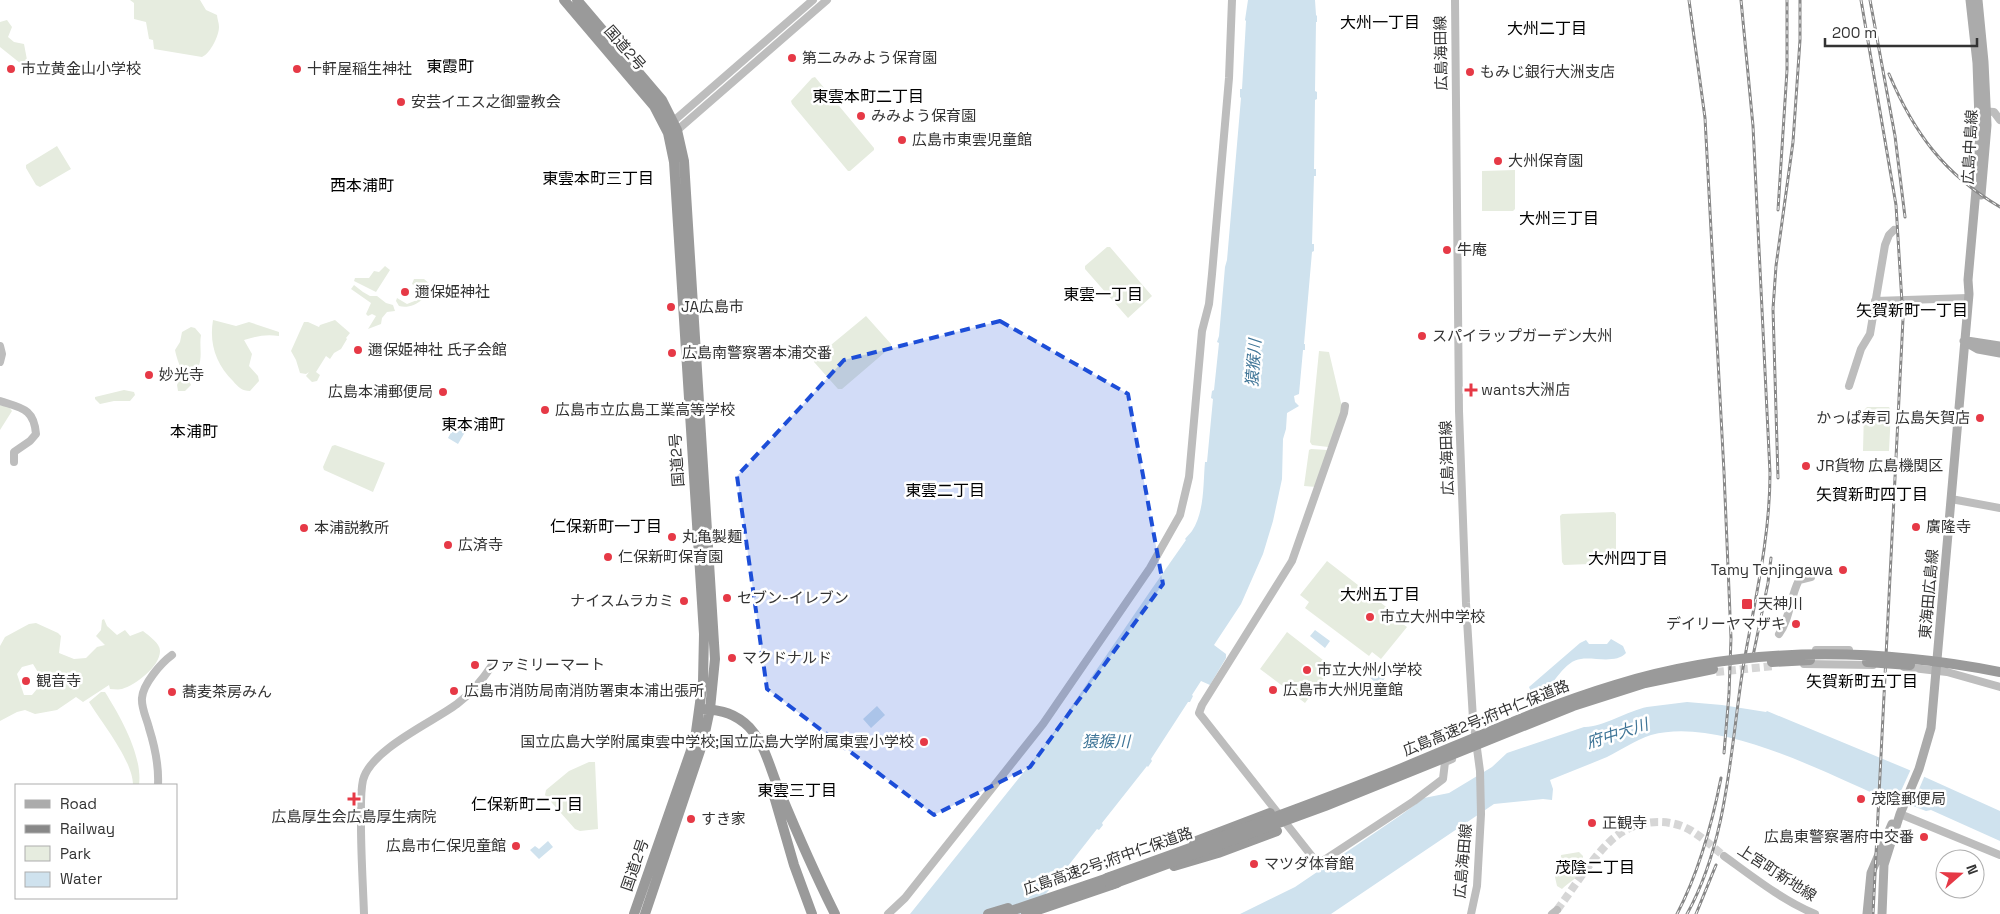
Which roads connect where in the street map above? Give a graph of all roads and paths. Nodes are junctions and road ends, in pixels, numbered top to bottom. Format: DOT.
graph roads {
  1 [pos="564,0"];
  2 [pos="577,0"];
  3 [pos="813,0"];
  4 [pos="827,0"];
  5 [pos="1232,0"];
  6 [pos="1455,0"];
  7 [pos="1970,0"];
  8 [pos="1978,0"];
  9 [pos="1983,111"];
  10 [pos="2000,120"];
  11 [pos="671,129"];
  12 [pos="1894,230"];
  13 [pos="1968,296"];
  14 [pos="1875,300"];
  15 [pos="1964,341"];
  16 [pos="0,346"];
  17 [pos="2000,346"];
  18 [pos="2000,353"];
  19 [pos="0,362"];
  20 [pos="1849,386"];
  21 [pos="0,401"];
  22 [pos="1345,406"];
  23 [pos="14,462"];
  24 [pos="1951,499"];
  25 [pos="2000,508"];
  26 [pos="1811,577"];
  27 [pos="1779,634"];
  28 [pos="1772,652"];
  29 [pos="172,655"];
  30 [pos="1937,658"];
  31 [pos="1714,659"];
  32 [pos="492,664"];
  33 [pos="1774,666"];
  34 [pos="1988,666"];
  35 [pos="2000,669"];
  36 [pos="1935,671"];
  37 [pos="1716,672"];
  38 [pos="2000,679"];
  39 [pos="2000,687"];
  40 [pos="705,709"];
  41 [pos="1474,734"];
  42 [pos="756,739"];
  43 [pos="1476,750"];
  44 [pos="1434,751"];
  45 [pos="1445,762"];
  46 [pos="158,784"];
  47 [pos="1901,810"];
  48 [pos="2000,855"];
  49 [pos="1724,856"];
  50 [pos="1109,882"];
  51 [pos="1075,894"];
  52 [pos="1473,913"];
  53 [pos="364,914"];
  54 [pos="634,914"];
  55 [pos="645,914"];
  56 [pos="812,914"];
  57 [pos="835,914"];
  58 [pos="888,914"];
  59 [pos="988,914"];
  60 [pos="1002,914"];
  61 [pos="1026,914"];
  62 [pos="1034,914"];
  63 [pos="1815,914"];
  64 [pos="1867,914"];
  65 [pos="1882,914"];
  1 -- 11 [label="highway, 国道2号"];
  2 -- 11 [label="highway, 国道2号"];
  3 -- 11 [label="street"];
  4 -- 11 [label="street"];
  5 -- 58 [label="street"];
  6 -- 41 [label="street, 広島海田線"];
  7 -- 9 [label="main road, 広島中島線"];
  8 -- 9 [label="main road, 広島中島線"];
  9 -- 10 [label="street"];
  9 -- 13 [label="main road, 広島中島線"];
  11 -- 40 [label="highway, 国道2号"];
  12 -- 14 [label="street"];
  13 -- 14 [label="street"];
  13 -- 15 [label="main road, 広島中島線"];
  14 -- 20 [label="street"];
  15 -- 17 [label="main road"];
  15 -- 18 [label="main road"];
  15 -- 24 [label="main road, 東海田広島線"];
  16 -- 19 [label="street"];
  21 -- 23 [label="street"];
  22 -- 45 [label="street"];
  24 -- 25 [label="street"];
  24 -- 30 [label="main road, 東海田広島線"];
  26 -- 27 [label="street"];
  28 -- 30 [label="street"];
  29 -- 46 [label="street"];
  30 -- 34 [label="street"];
  30 -- 36 [label="main road, 東海田広島線"];
  31 -- 41 [label="street"];
  32 -- 53 [label="street"];
  33 -- 36 [label="street"];
  34 -- 35 [label="highway"];
  35 -- 50 [label="highway, 広島高速2号;府中仁保道路, bridge"];
  36 -- 39 [label="street"];
  36 -- 47 [label="main road, 東海田広島線"];
  37 -- 43 [label="street"];
  38 -- 50 [label="highway, 広島高速2号;府中仁保道路, bridge"];
  40 -- 42 [label="highway"];
  40 -- 54 [label="highway, 国道2号"];
  40 -- 55 [label="highway, 国道2号"];
  41 -- 43 [label="street, 広島海田線"];
  41 -- 44 [label="street"];
  42 -- 56 [label="highway"];
  42 -- 57 [label="highway"];
  43 -- 45 [label="street"];
  43 -- 52 [label="street, 広島海田線"];
  44 -- 50 [label="highway, bridge"];
  45 -- 50 [label="highway, bridge"];
  47 -- 48 [label="street"];
  47 -- 64 [label="main road, 東海田広島線"];
  47 -- 65 [label="main road, 東海田広島線"];
  49 -- 63 [label="street, 上宮町新地線"];
  50 -- 51 [label="highway, 広島高速2号;府中仁保道路"];
  51 -- 59 [label="highway"];
  51 -- 60 [label="highway, 広島高速2号;府中仁保道路"];
  51 -- 61 [label="highway, 広島高速2号;府中仁保道路"];
  51 -- 62 [label="highway"];
}
